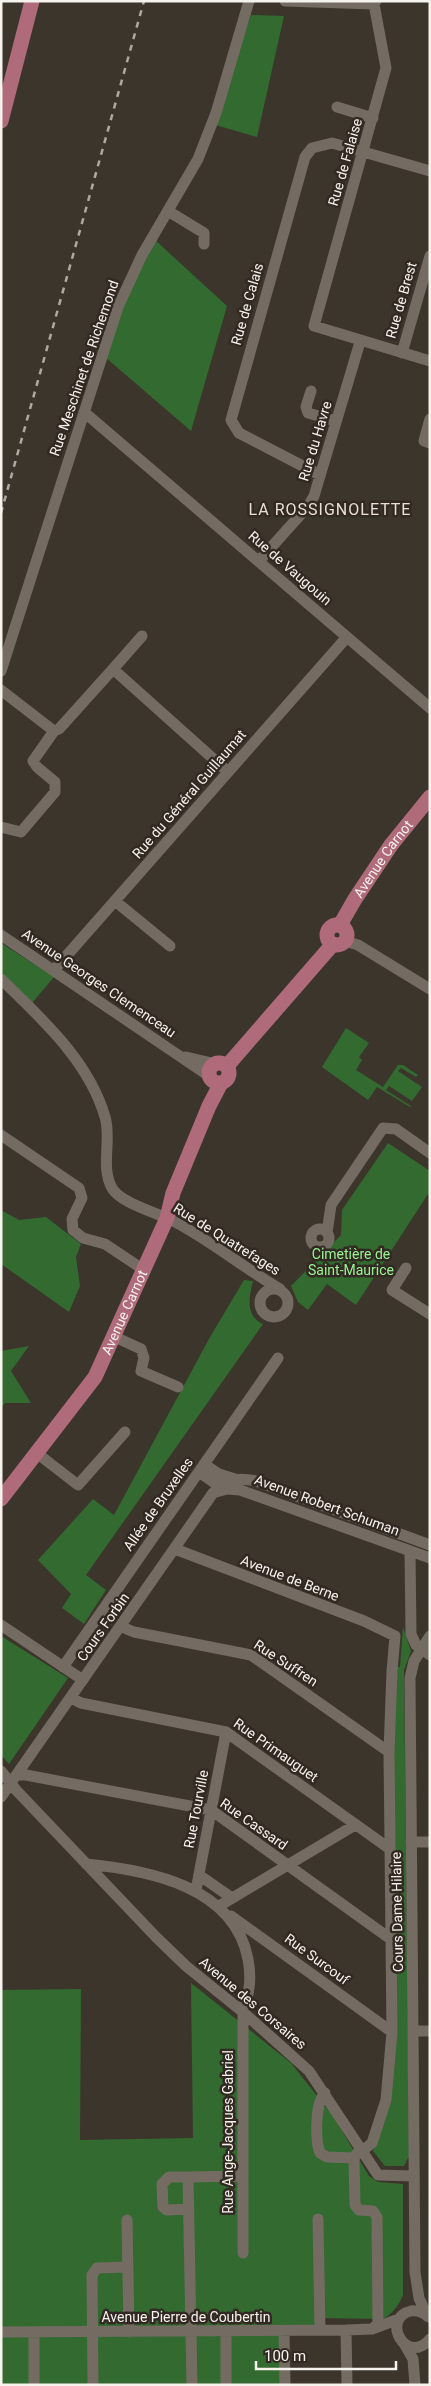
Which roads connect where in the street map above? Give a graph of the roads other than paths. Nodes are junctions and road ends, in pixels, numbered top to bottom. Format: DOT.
graph roads {
  1 [pos="32,1"];
  2 [pos="248,1"];
  3 [pos="285,1"];
  4 [pos="375,3"];
  5 [pos="337,107"];
  6 [pos="373,118"];
  7 [pos="1,121"];
  8 [pos="363,152"];
  9 [pos="430,171"];
  10 [pos="168,210"];
  11 [pos="204,244"];
  12 [pos="430,256"];
  13 [pos="360,342"];
  14 [pos="402,353"];
  15 [pos="430,361"];
  16 [pos="311,391"];
  17 [pos="84,412"];
  18 [pos="430,419"];
  19 [pos="336,421"];
  20 [pos="430,443"];
  21 [pos="320,476"];
  22 [pos="259,561"];
  23 [pos="142,636"];
  24 [pos="347,637"];
  25 [pos="113,669"];
  26 [pos="1,671"];
  27 [pos="1,690"];
  28 [pos="430,708"];
  29 [pos="54,731"];
  30 [pos="228,772"];
  31 [pos="430,797"];
  32 [pos="1,827"];
  33 [pos="115,901"];
  34 [pos="1,935"];
  35 [pos="339,942"];
  36 [pos="170,946"];
  37 [pos="54,970"];
  38 [pos="1,979"];
  39 [pos="430,989"];
  40 [pos="217,1074"];
  41 [pos="1,1134"];
  42 [pos="430,1153"];
  43 [pos="167,1218"];
  44 [pos="327,1233"];
  45 [pos="406,1268"];
  46 [pos="144,1270"];
  47 [pos="280,1290"];
  48 [pos="430,1314"];
  49 [pos="115,1337"];
  50 [pos="278,1358"];
  51 [pos="178,1388"];
  52 [pos="125,1432"];
  53 [pos="38,1454"];
  54 [pos="201,1468"];
  55 [pos="235,1479"];
  56 [pos="216,1490"];
  57 [pos="1,1499"];
  58 [pos="430,1545"];
  59 [pos="175,1549"];
  60 [pos="410,1551"];
  61 [pos="430,1558"];
  62 [pos="1,1625"];
  63 [pos="122,1627"];
  64 [pos="395,1636"];
  65 [pos="430,1636"];
  66 [pos="426,1652"];
  67 [pos="63,1667"];
  68 [pos="83,1680"];
  69 [pos="71,1698"];
  70 [pos="226,1732"];
  71 [pos="390,1752"];
  72 [pos="1,1771"];
  73 [pos="14,1780"];
  74 [pos="1,1797"];
  75 [pos="211,1810"];
  76 [pos="355,1825"];
  77 [pos="411,1842"];
  78 [pos="430,1842"];
  79 [pos="390,1849"];
  80 [pos="86,1864"];
  81 [pos="288,1867"];
  82 [pos="118,1868"];
  83 [pos="199,1875"];
  84 [pos="109,1888"];
  85 [pos="196,1890"];
  86 [pos="232,1898"];
  87 [pos="221,1908"];
  88 [pos="254,1932"];
  89 [pos="392,1940"];
  90 [pos="243,1943"];
  91 [pos="242,2011"];
  92 [pos="413,2031"];
  93 [pos="430,2031"];
  94 [pos="392,2032"];
  95 [pos="325,2094"];
  96 [pos="359,2152"];
  97 [pos="243,2176"];
  98 [pos="413,2176"];
  99 [pos="188,2177"];
  100 [pos="189,2209"];
  101 [pos="318,2219"];
  102 [pos="127,2220"];
  103 [pos="243,2252"];
  104 [pos="128,2267"];
  105 [pos="415,2272"];
  106 [pos="401,2317"];
  107 [pos="428,2317"];
  108 [pos="372,2329"];
  109 [pos="320,2330"];
  110 [pos="346,2330"];
  111 [pos="284,2331"];
  112 [pos="1,2332"];
  113 [pos="34,2332"];
  114 [pos="93,2332"];
  115 [pos="129,2332"];
  116 [pos="191,2332"];
  117 [pos="226,2332"];
  118 [pos="428,2341"];
  119 [pos="403,2343"];
  120 [pos="34,2385"];
  121 [pos="93,2385"];
  122 [pos="192,2385"];
  123 [pos="226,2385"];
  124 [pos="285,2385"];
  125 [pos="347,2385"];
  126 [pos="416,2385"];
  1 -- 7 [label="main road"];
  2 -- 10 [label="street, Rue Meschinet de Richemond"];
  3 -- 4 [label="street"];
  4 -- 6 [label="street, Rue de Falaise"];
  5 -- 6 [label="street"];
  6 -- 8 [label="street, Rue de Falaise"];
  8 -- 9 [label="street, Rue de Calais"];
  8 -- 13 [label="street, Rue de Falaise"];
  8 -- 21 [label="street, Rue de Calais"];
  10 -- 11 [label="street"];
  10 -- 17 [label="street, Rue Meschinet de Richemond"];
  12 -- 14 [label="street, Rue de Brest"];
  13 -- 14 [label="street"];
  13 -- 19 [label="street, Rue du Havre"];
  14 -- 15 [label="street"];
  16 -- 19 [label="street"];
  17 -- 22 [label="street, Rue de Vaugouin"];
  17 -- 26 [label="street, Rue Meschinet de Richemond"];
  18 -- 20 [label="street"];
  19 -- 21 [label="street, Rue du Havre"];
  21 -- 22 [label="street, Rue du Havre"];
  22 -- 24 [label="street, Rue de Vaugouin"];
  23 -- 25 [label="street"];
  24 -- 28 [label="street, Rue de Vaugouin"];
  24 -- 30 [label="street, Rue du Général Guillaumat"];
  25 -- 29 [label="street"];
  25 -- 30 [label="street"];
  27 -- 29 [label="street"];
  29 -- 32 [label="street"];
  30 -- 33 [label="street, Rue du Général Guillaumat"];
  31 -- 35 [label="main road, Avenue Carnot"];
  33 -- 36 [label="street"];
  33 -- 37 [label="street, Rue du Général Guillaumat"];
  34 -- 37 [label="street, Avenue Georges Clemenceau"];
  35 -- 39 [label="street"];
  35 -- 40 [label="main road, Avenue Carnot"];
  37 -- 40 [label="street, Avenue Georges Clemenceau"];
  38 -- 43 [label="street, Rue de Quatrefages"];
  40 -- 43 [label="main road, Avenue Carnot"];
  41 -- 46 [label="street"];
  42 -- 44 [label="street"];
  43 -- 46 [label="main road, Avenue Carnot"];
  43 -- 47 [label="street, Rue de Quatrefages"];
  45 -- 48 [label="street"];
  46 -- 49 [label="main road, Avenue Carnot"];
  49 -- 51 [label="street"];
  49 -- 53 [label="main road, Avenue Carnot"];
  50 -- 54 [label="street, Allée de Bruxelles"];
  52 -- 53 [label="street"];
  53 -- 57 [label="main road, Avenue Carnot"];
  54 -- 55 [label="street"];
  54 -- 56 [label="street"];
  54 -- 67 [label="street, Allée de Bruxelles"];
  55 -- 56 [label="street, Avenue Robert Schuman"];
  55 -- 58 [label="street, Avenue Robert Schuman"];
  56 -- 59 [label="street, Cours Forbin"];
  56 -- 60 [label="street, Avenue Robert Schuman"];
  59 -- 63 [label="street, Cours Forbin"];
  59 -- 64 [label="street, Avenue de Berne"];
  60 -- 61 [label="street, Avenue Robert Schuman"];
  60 -- 66 [label="street"];
  62 -- 67 [label="street"];
  63 -- 68 [label="street, Cours Forbin"];
  63 -- 71 [label="street, Rue Suffren"];
  64 -- 71 [label="street, Cours Dame Hilaire"];
  65 -- 66 [label="street, Cours Dame Hilaire"];
  66 -- 77 [label="street, Cours Dame Hilaire"];
  67 -- 68 [label="street"];
  68 -- 69 [label="street, Cours Forbin"];
  69 -- 70 [label="street, Rue Primauguet"];
  69 -- 73 [label="street, Cours Forbin"];
  70 -- 75 [label="street, Rue Tourville"];
  70 -- 76 [label="street, Rue Primauguet"];
  71 -- 79 [label="street, Cours Dame Hilaire"];
  72 -- 73 [label="street, Avenue des Corsaires"];
  73 -- 74 [label="street"];
  73 -- 75 [label="street, Rue Cassard"];
  73 -- 80 [label="street, Avenue des Corsaires"];
  75 -- 81 [label="street, Rue Cassard"];
  75 -- 83 [label="street, Rue Tourville"];
  76 -- 79 [label="street, Rue Primauguet"];
  76 -- 81 [label="street"];
  77 -- 78 [label="street"];
  77 -- 92 [label="street, Cours Dame Hilaire"];
  79 -- 89 [label="street, Cours Dame Hilaire"];
  80 -- 82 [label="street, Rue Surcouf"];
  80 -- 84 [label="street, Avenue des Corsaires"];
  81 -- 86 [label="street"];
  81 -- 89 [label="street, Rue Cassard"];
  82 -- 84 [label="street"];
  82 -- 85 [label="street, Rue Surcouf"];
  83 -- 85 [label="street, Rue Tourville"];
  83 -- 86 [label="street"];
  84 -- 91 [label="street, Avenue des Corsaires"];
  85 -- 87 [label="street, Rue Surcouf"];
  86 -- 87 [label="street"];
  87 -- 88 [label="street, Rue Surcouf"];
  87 -- 90 [label="street, Rue Ange-Jacques Gabriel"];
  88 -- 90 [label="street"];
  88 -- 94 [label="street, Rue Surcouf"];
  89 -- 94 [label="street, Cours Dame Hilaire"];
  90 -- 91 [label="street, Rue Ange-Jacques Gabriel"];
  91 -- 95 [label="street, Avenue des Corsaires"];
  91 -- 97 [label="street, Rue Ange-Jacques Gabriel"];
  92 -- 93 [label="street"];
  92 -- 98 [label="street, Cours Dame Hilaire"];
  94 -- 96 [label="street, Cours Dame Hilaire"];
  95 -- 96 [label="street, Avenue des Corsaires"];
  95 -- 96 [label="street"];
  96 -- 98 [label="street, Avenue des Corsaires"];
  96 -- 108 [label="street"];
  97 -- 99 [label="street"];
  97 -- 103 [label="street, Rue Ange-Jacques Gabriel"];
  98 -- 105 [label="street"];
  99 -- 100 [label="street"];
  99 -- 100 [label="street"];
  100 -- 116 [label="street"];
  101 -- 109 [label="street"];
  102 -- 104 [label="street"];
  104 -- 114 [label="street"];
  104 -- 115 [label="street"];
  105 -- 106 [label="street"];
  105 -- 107 [label="street"];
  106 -- 107 [label="street, Avenue Pierre de Coubertin"];
  106 -- 108 [label="street, Avenue Pierre de Coubertin"];
  106 -- 119 [label="street"];
  108 -- 110 [label="street, Avenue Pierre de Coubertin"];
  108 -- 119 [label="street, Avenue Pierre de Coubertin"];
  109 -- 110 [label="street, Avenue Pierre de Coubertin"];
  109 -- 111 [label="street, Avenue Pierre de Coubertin"];
  110 -- 125 [label="street"];
  111 -- 117 [label="street, Avenue Pierre de Coubertin"];
  111 -- 124 [label="street"];
  112 -- 113 [label="street, Avenue Pierre de Coubertin"];
  113 -- 114 [label="street, Avenue Pierre de Coubertin"];
  113 -- 120 [label="street"];
  114 -- 115 [label="street, Avenue Pierre de Coubertin"];
  114 -- 121 [label="street"];
  115 -- 116 [label="street, Avenue Pierre de Coubertin"];
  116 -- 117 [label="street, Avenue Pierre de Coubertin"];
  116 -- 122 [label="street"];
  117 -- 123 [label="street"];
  118 -- 119 [label="street"];
  118 -- 126 [label="street"];
  119 -- 126 [label="street"];
}
